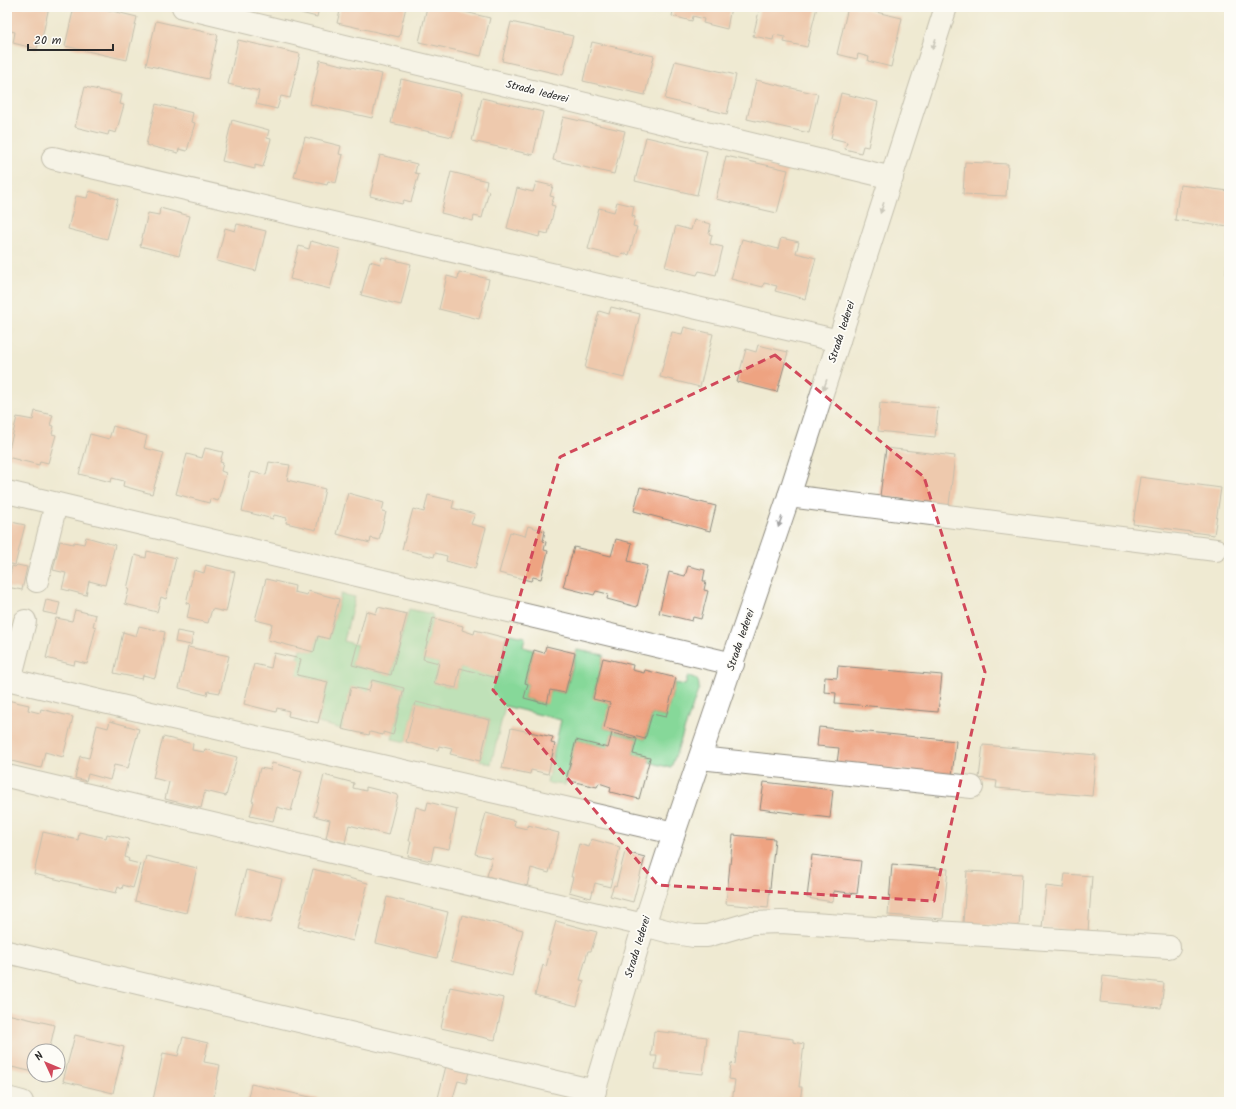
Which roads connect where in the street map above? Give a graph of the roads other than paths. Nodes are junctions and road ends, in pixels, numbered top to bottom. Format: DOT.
graph roads {
  1 [pos="183,7"];
  2 [pos="946,7"];
  3 [pos="53,158"];
  4 [pos="892,178"];
  5 [pos="839,341"];
  6 [pos="7,492"];
  7 [pos="789,496"];
  8 [pos="56,504"];
  9 [pos="1216,550"];
  10 [pos="37,581"];
  11 [pos="25,621"];
  12 [pos="732,664"];
  13 [pos="9,680"];
  14 [pos="700,758"];
  15 [pos="7,776"];
  16 [pos="972,787"];
  17 [pos="674,833"];
  18 [pos="644,925"];
  19 [pos="1169,947"];
  20 [pos="7,952"];
  21 [pos="593,1097"];
  22 [pos="7,1098"];
  23 [pos="22,1102"];
  1 -- 4 [label="street, Strada Iederei"];
  2 -- 4 [label="street, Strada Iederei, one-way"];
  3 -- 5 [label="street"];
  4 -- 5 [label="street, Strada Iederei, one-way"];
  5 -- 7 [label="street, Strada Iederei, one-way"];
  6 -- 8 [label="street"];
  7 -- 9 [label="street"];
  7 -- 12 [label="street, Strada Iederei, one-way"];
  8 -- 10 [label="street"];
  8 -- 12 [label="street"];
  11 -- 13 [label="street"];
  12 -- 14 [label="street, Strada Iederei"];
  13 -- 17 [label="street"];
  14 -- 16 [label="street"];
  14 -- 17 [label="street, Strada Iederei"];
  15 -- 18 [label="street"];
  17 -- 18 [label="street, Strada Iederei"];
  18 -- 19 [label="street"];
  18 -- 21 [label="street, Strada Iederei"];
  20 -- 21 [label="street"];
  22 -- 23 [label="street"];
}
